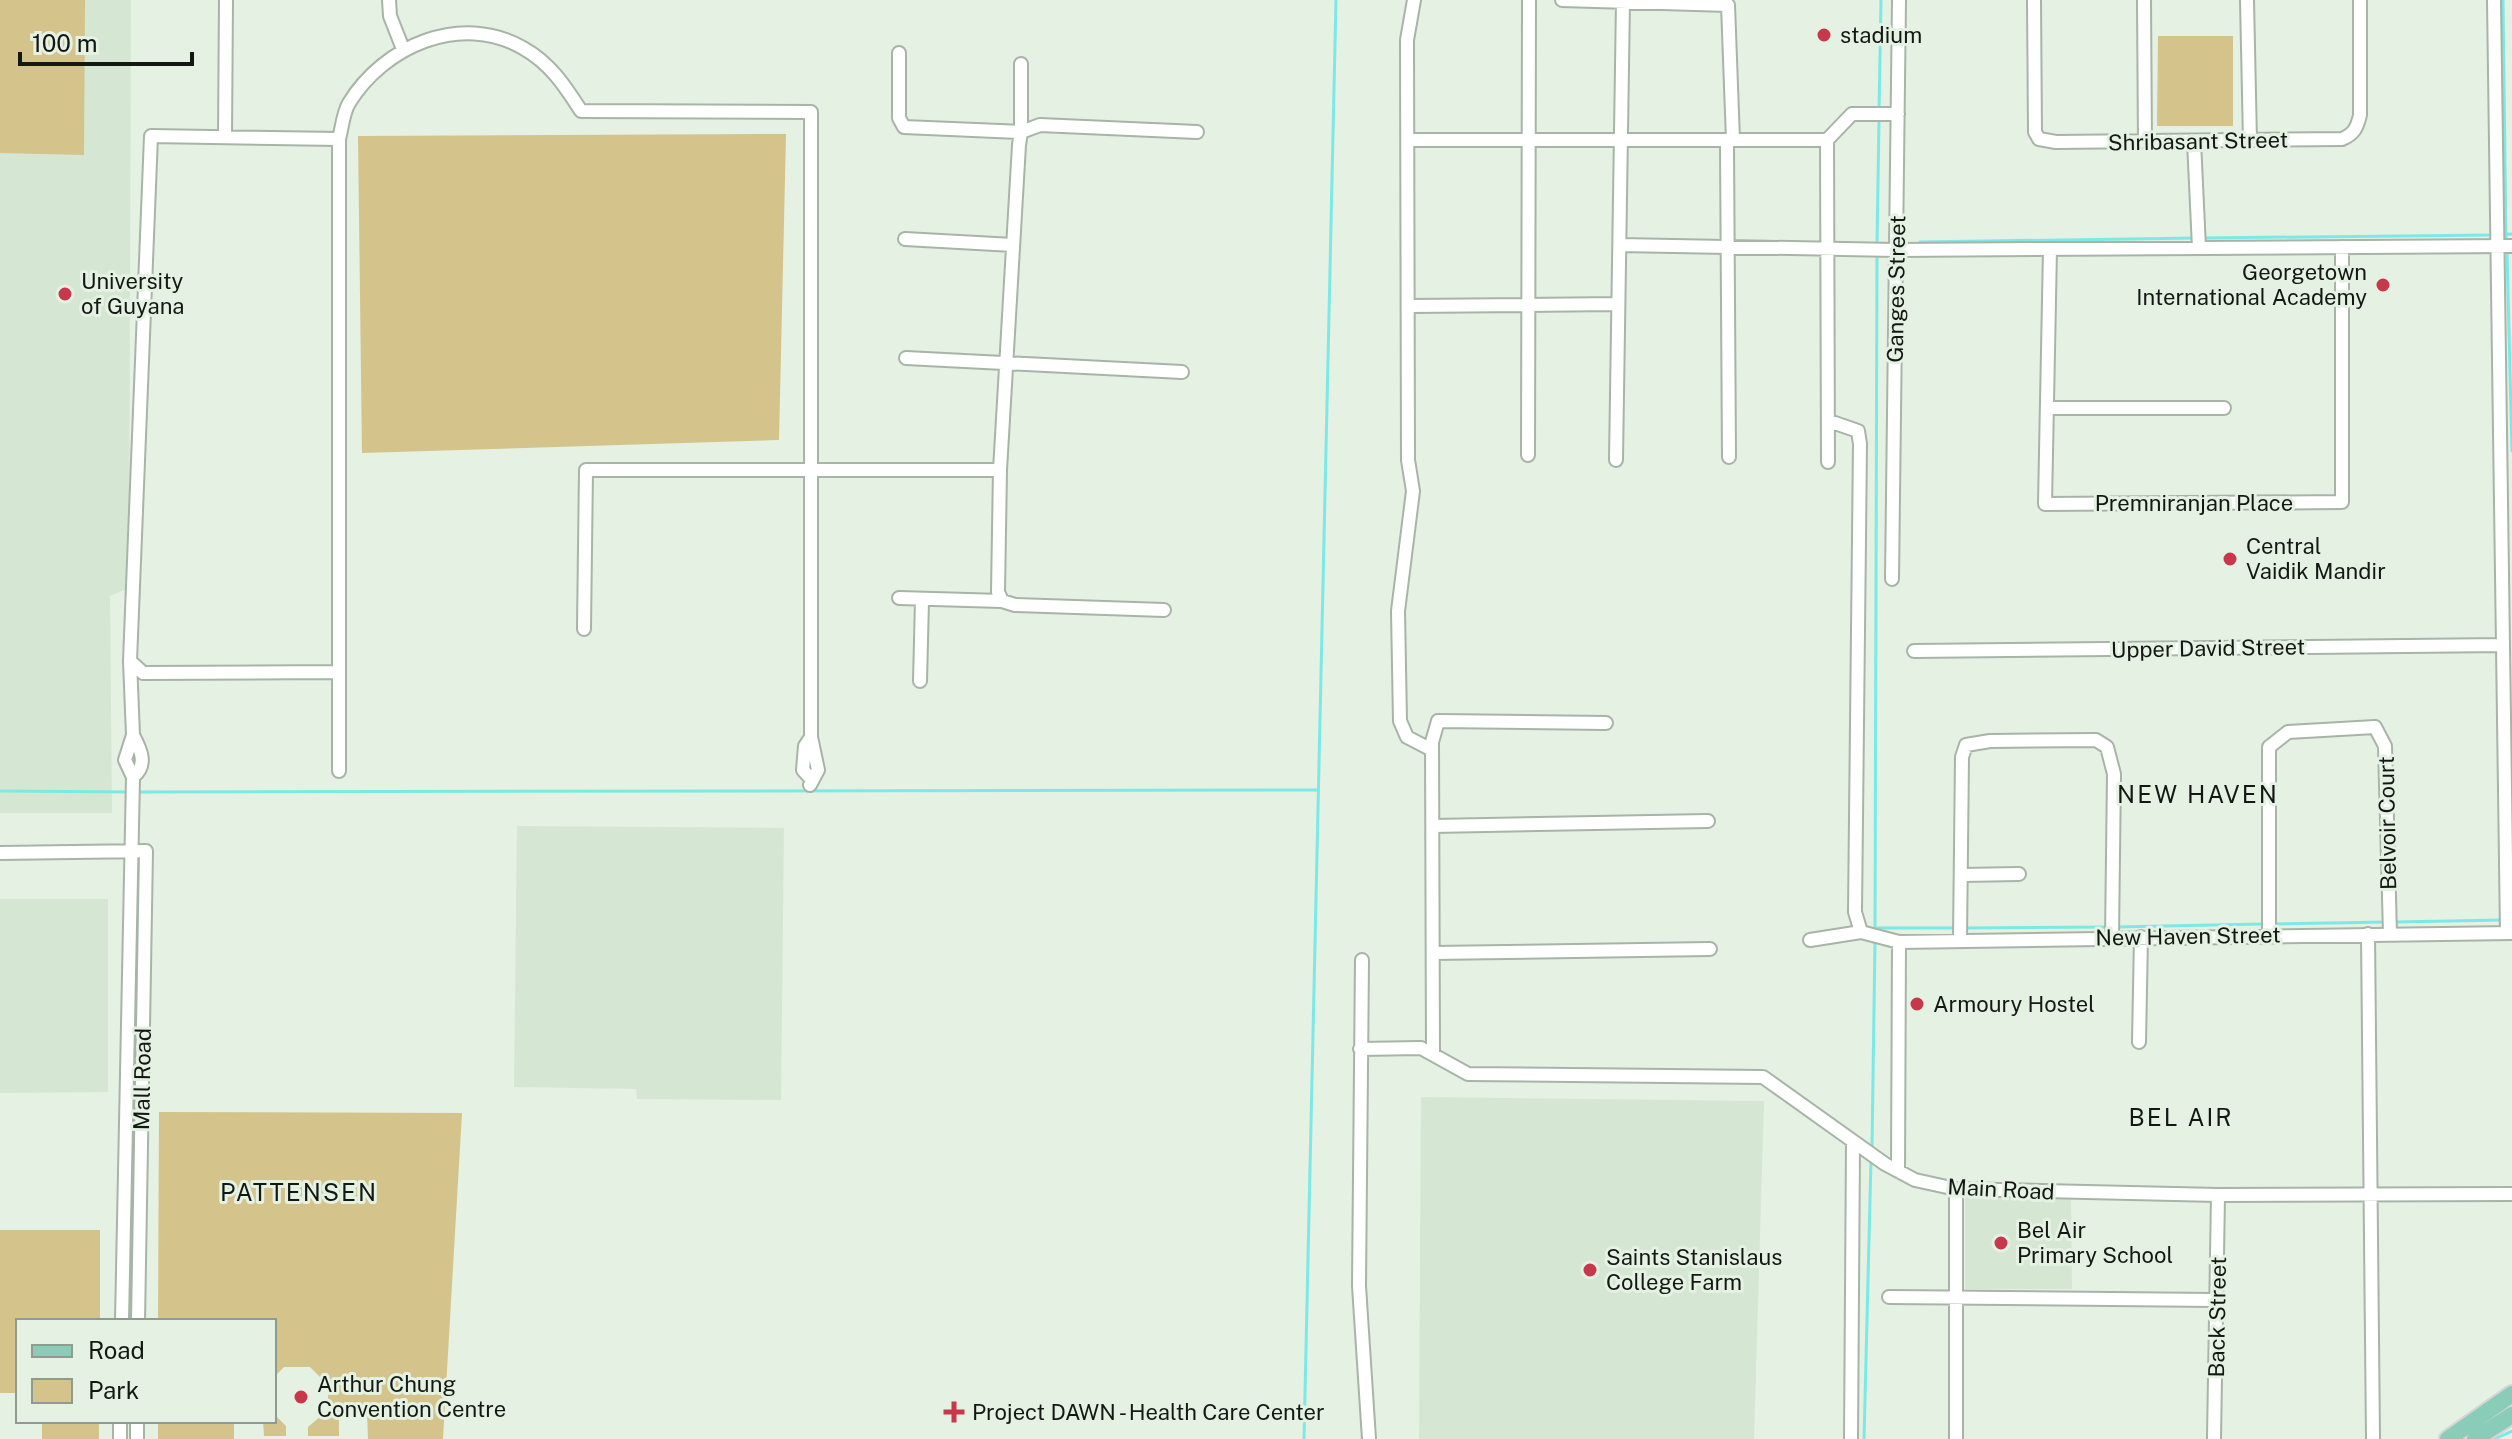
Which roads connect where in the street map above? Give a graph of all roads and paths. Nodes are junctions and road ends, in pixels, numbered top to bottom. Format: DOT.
graph roads {
  1 [pos="226,0"];
  2 [pos="389,0"];
  3 [pos="1414,0"];
  4 [pos="1529,0"];
  5 [pos="1562,0"];
  6 [pos="1899,0"];
  7 [pos="2034,0"];
  8 [pos="2144,0"];
  9 [pos="2247,0"];
  10 [pos="2360,0"];
  11 [pos="2494,0"];
  12 [pos="1623,1"];
  13 [pos="403,49"];
  14 [pos="899,53"];
  15 [pos="1021,64"];
  16 [pos="1885,114"];
  17 [pos="1021,132"];
  18 [pos="1197,132"];
  19 [pos="225,137"];
  20 [pos="339,139"];
  21 [pos="1621,139"];
  22 [pos="1408,140"];
  23 [pos="1529,140"];
  24 [pos="1731,140"];
  25 [pos="1827,140"];
  26 [pos="2194,141"];
  27 [pos="2250,141"];
  28 [pos="2145,142"];
  29 [pos="905,239"];
  30 [pos="2198,240"];
  31 [pos="1013,245"];
  32 [pos="1620,245"];
  33 [pos="2502,245"];
  34 [pos="1728,247"];
  35 [pos="2342,247"];
  36 [pos="1826,248"];
  37 [pos="2050,249"];
  38 [pos="1896,250"];
  39 [pos="1618,304"];
  40 [pos="1530,305"];
  41 [pos="1409,306"];
  42 [pos="906,358"];
  43 [pos="1006,362"];
  44 [pos="1182,372"];
  45 [pos="2047,408"];
  46 [pos="2224,408"];
  47 [pos="1829,421"];
  48 [pos="1528,455"];
  49 [pos="1729,457"];
  50 [pos="1616,460"];
  51 [pos="1828,462"];
  52 [pos="1000,470"];
  53 [pos="812,471"];
  54 [pos="1892,579"];
  55 [pos="899,598"];
  56 [pos="922,601"];
  57 [pos="1002,601"];
  58 [pos="1164,610"];
  59 [pos="584,629"];
  60 [pos="2502,645"];
  61 [pos="1914,651"];
  62 [pos="130,661"];
  63 [pos="339,672"];
  64 [pos="920,681"];
  65 [pos="1606,723"];
  66 [pos="1432,750"];
  67 [pos="339,771"];
  68 [pos="811,782"];
  69 [pos="1708,821"];
  70 [pos="1433,826"];
  71 [pos="131,850"];
  72 [pos="0,853"];
  73 [pos="2019,874"];
  74 [pos="1962,875"];
  75 [pos="2112,930"];
  76 [pos="2509,931"];
  77 [pos="1865,934"];
  78 [pos="2368,934"];
  79 [pos="2390,934"];
  80 [pos="1960,935"];
  81 [pos="2269,935"];
  82 [pos="2141,937"];
  83 [pos="1810,940"];
  84 [pos="1893,941"];
  85 [pos="1710,949"];
  86 [pos="1433,953"];
  87 [pos="1362,960"];
  88 [pos="2139,1042"];
  89 [pos="1360,1049"];
  90 [pos="1433,1052"];
  91 [pos="1853,1143"];
  92 [pos="1898,1171"];
  93 [pos="1956,1189"];
  94 [pos="2370,1193"];
  95 [pos="2512,1194"];
  96 [pos="2218,1195"];
  97 [pos="1889,1297"];
  98 [pos="1957,1297"];
  99 [pos="2216,1300"];
  100 [pos="122,1319"];
  101 [pos="138,1319"];
  102 [pos="2512,1394"];
  103 [pos="2512,1415"];
  104 [pos="1369,1439"];
  105 [pos="1851,1439"];
  106 [pos="1956,1439"];
  107 [pos="2214,1439"];
  108 [pos="2373,1439"];
  109 [pos="2448,1439"];
  110 [pos="2475,1439"];
  1 -- 19 [label="street"];
  2 -- 13 [label="street"];
  3 -- 22 [label="street"];
  4 -- 23 [label="street"];
  5 -- 12 [label="street"];
  6 -- 16 [label="street, Ganges Street"];
  7 -- 28 [label="street, Shribasant Street"];
  8 -- 28 [label="street"];
  9 -- 27 [label="street"];
  10 -- 27 [label="street, Shribasant Street"];
  11 -- 33 [label="street"];
  12 -- 21 [label="street"];
  12 -- 24 [label="street"];
  13 -- 20 [label="street"];
  13 -- 53 [label="street"];
  14 -- 17 [label="street"];
  15 -- 17 [label="street"];
  16 -- 25 [label="street"];
  16 -- 38 [label="street, Ganges Street"];
  17 -- 18 [label="street"];
  17 -- 31 [label="street"];
  19 -- 20 [label="street"];
  19 -- 62 [label="street"];
  20 -- 63 [label="street"];
  21 -- 23 [label="street"];
  21 -- 24 [label="street"];
  21 -- 32 [label="street"];
  22 -- 23 [label="street"];
  22 -- 41 [label="street"];
  23 -- 40 [label="street"];
  24 -- 25 [label="street"];
  24 -- 34 [label="street"];
  25 -- 36 [label="street"];
  26 -- 27 [label="street, Shribasant Street"];
  26 -- 28 [label="street, Shribasant Street"];
  26 -- 30 [label="street"];
  29 -- 31 [label="street"];
  30 -- 35 [label="street"];
  30 -- 37 [label="street"];
  31 -- 43 [label="street"];
  32 -- 34 [label="street"];
  32 -- 39 [label="street"];
  33 -- 35 [label="street"];
  33 -- 60 [label="street"];
  34 -- 36 [label="street"];
  34 -- 49 [label="street"];
  35 -- 45 [label="street, Premniranjan Place"];
  36 -- 38 [label="street"];
  36 -- 47 [label="street"];
  37 -- 38 [label="street"];
  37 -- 45 [label="street, Premniranjan Place"];
  38 -- 54 [label="street, Ganges Street"];
  39 -- 40 [label="street"];
  39 -- 50 [label="street"];
  40 -- 41 [label="street"];
  40 -- 48 [label="street"];
  41 -- 66 [label="street"];
  42 -- 43 [label="street"];
  43 -- 44 [label="street"];
  43 -- 52 [label="street"];
  45 -- 46 [label="street"];
  47 -- 51 [label="street"];
  47 -- 77 [label="street"];
  52 -- 53 [label="street"];
  52 -- 57 [label="street"];
  53 -- 59 [label="street"];
  53 -- 68 [label="street"];
  55 -- 56 [label="street"];
  56 -- 57 [label="street"];
  56 -- 64 [label="street"];
  57 -- 58 [label="street"];
  60 -- 61 [label="street, Upper David Street"];
  60 -- 76 [label="street"];
  62 -- 63 [label="street"];
  62 -- 71 [label="street"];
  63 -- 67 [label="street"];
  65 -- 66 [label="street"];
  66 -- 70 [label="street"];
  69 -- 70 [label="street"];
  70 -- 86 [label="street"];
  71 -- 72 [label="street, Mall Road"];
  71 -- 100 [label="street, Mall Road"];
  71 -- 101 [label="street, Mall Road"];
  73 -- 74 [label="street"];
  74 -- 75 [label="street"];
  74 -- 80 [label="street"];
  75 -- 80 [label="street, New Haven Street"];
  75 -- 82 [label="street, New Haven Street"];
  76 -- 79 [label="street, New Haven Street"];
  77 -- 83 [label="street"];
  77 -- 84 [label="street, New Haven Street"];
  78 -- 79 [label="street, New Haven Street"];
  78 -- 81 [label="street, New Haven Street"];
  78 -- 94 [label="street"];
  79 -- 81 [label="street, Belvoir Court"];
  80 -- 84 [label="street, New Haven Street"];
  81 -- 82 [label="street, New Haven Street"];
  82 -- 88 [label="street"];
  84 -- 92 [label="street"];
  85 -- 86 [label="street"];
  86 -- 90 [label="street"];
  87 -- 89 [label="street"];
  89 -- 90 [label="street"];
  89 -- 104 [label="street"];
  90 -- 91 [label="street, Main Road"];
  91 -- 92 [label="street, Main Road"];
  91 -- 105 [label="street"];
  92 -- 93 [label="street, Main Road"];
  93 -- 96 [label="street, Main Road"];
  93 -- 98 [label="street"];
  94 -- 95 [label="street, Main Road"];
  94 -- 96 [label="street, Main Road"];
  94 -- 108 [label="street"];
  96 -- 99 [label="street, Back Street"];
  97 -- 98 [label="street"];
  98 -- 99 [label="street"];
  98 -- 106 [label="street"];
  99 -- 107 [label="street, Back Street"];
  102 -- 109 [label="main road"];
  103 -- 110 [label="main road"];
}
